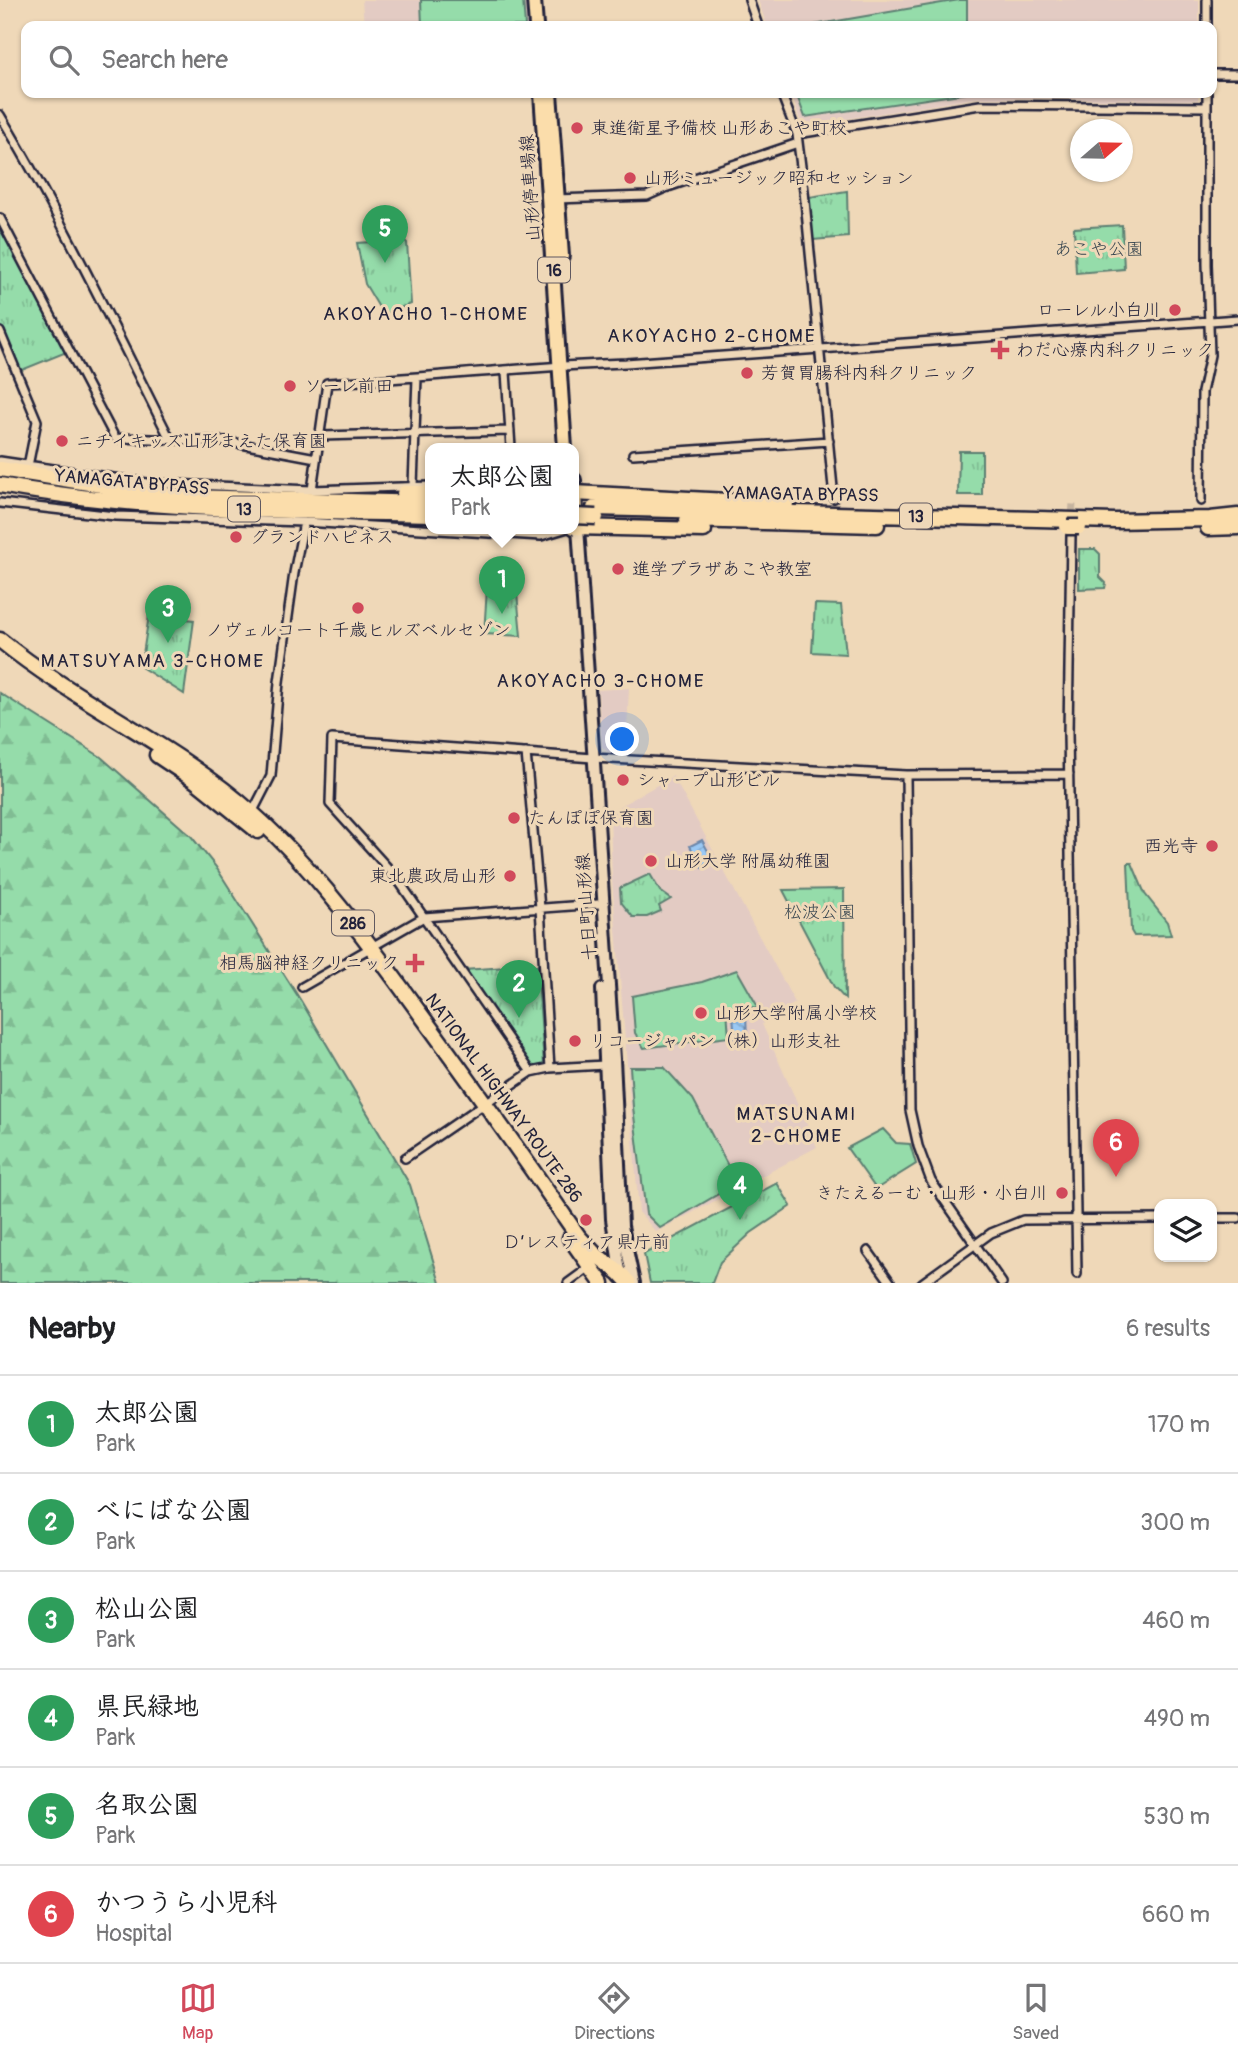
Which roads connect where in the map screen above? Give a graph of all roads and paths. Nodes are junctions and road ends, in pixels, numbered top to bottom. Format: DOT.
graph roads {
  1 [pos="534,0"];
  2 [pos="542,0"];
  3 [pos="749,0"];
  4 [pos="1207,0"];
  5 [pos="536,21"];
  6 [pos="544,21"];
  7 [pos="756,21"];
  8 [pos="1207,21"];
  9 [pos="1217,74"];
  10 [pos="1238,74"];
  11 [pos="542,98"];
  12 [pos="550,98"];
  13 [pos="783,98"];
  14 [pos="1206,98"];
  15 [pos="1206,107"];
  16 [pos="0,115"];
  17 [pos="797,138"];
  18 [pos="554,199"];
  19 [pos="0,219"];
  20 [pos="1238,319"];
  21 [pos="1209,322"];
  22 [pos="0,332"];
  23 [pos="820,349"];
  24 [pos="564,365"];
  25 [pos="506,372"];
  26 [pos="417,378"];
  27 [pos="510,431"];
  28 [pos="415,434"];
  29 [pos="321,436"];
  30 [pos="170,439"];
  31 [pos="829,442"];
  32 [pos="511,443"];
  33 [pos="565,443"];
  34 [pos="572,443"];
  35 [pos="633,454"];
  36 [pos="316,458"];
  37 [pos="0,461"];
  38 [pos="28,466"];
  39 [pos="0,469"];
  40 [pos="0,477"];
  41 [pos="0,485"];
  42 [pos="413,485"];
  43 [pos="425,486"];
  44 [pos="312,490"];
  45 [pos="425,492"];
  46 [pos="0,493"];
  47 [pos="579,494"];
  48 [pos="834,498"];
  49 [pos="579,499"];
  50 [pos="181,502"];
  51 [pos="1201,502"];
  52 [pos="0,503"];
  53 [pos="425,503"];
  54 [pos="335,506"];
  55 [pos="595,513"];
  56 [pos="425,514"];
  57 [pos="923,516"];
  58 [pos="1238,516"];
  59 [pos="304,522"];
  60 [pos="425,522"];
  61 [pos="579,522"];
  62 [pos="856,524"];
  63 [pos="579,526"];
  64 [pos="1234,528"];
  65 [pos="425,529"];
  66 [pos="1073,529"];
  67 [pos="507,534"];
  68 [pos="547,534"];
  69 [pos="574,534"];
  70 [pos="0,640"];
  71 [pos="0,652"];
  72 [pos="526,753"];
  73 [pos="591,757"];
  74 [pos="1069,774"];
  75 [pos="906,775"];
  76 [pos="249,817"];
  77 [pos="598,904"];
  78 [pos="540,908"];
  79 [pos="424,917"];
  80 [pos="368,949"];
  81 [pos="302,987"];
  82 [pos="605,1065"];
  83 [pos="550,1068"];
  84 [pos="531,1072"];
  85 [pos="482,1106"];
  86 [pos="405,1158"];
  87 [pos="1217,1218"];
  88 [pos="1238,1218"];
  89 [pos="1154,1219"];
  90 [pos="1076,1220"];
  91 [pos="616,1241"];
  92 [pos="975,1244"];
  93 [pos="868,1251"];
  94 [pos="592,1260"];
  95 [pos="1077,1274"];
  96 [pos="626,1281"];
  97 [pos="568,1283"];
  98 [pos="602,1283"];
  99 [pos="891,1283"];
  100 [pos="922,1283"];
  101 [pos="1002,1283"];
  1 -- 5 [label="main road"];
  2 -- 6 [label="main road"];
  3 -- 7 [label="street"];
  4 -- 8 [label="street"];
  9 -- 10 [label="street"];
  11 -- 18 [label="main road, 山形停車場線 / 16"];
  12 -- 18 [label="main road, 山形停車場線 / 16"];
  13 -- 17 [label="street"];
  14 -- 15 [label="street"];
  15 -- 17 [label="street"];
  15 -- 21 [label="street"];
  16 -- 30 [label="street"];
  17 -- 18 [label="street"];
  17 -- 23 [label="street"];
  18 -- 24 [label="main road, 山形停車場線 / 16"];
  19 -- 30 [label="street"];
  20 -- 21 [label="street"];
  21 -- 23 [label="street"];
  21 -- 51 [label="street"];
  22 -- 38 [label="street"];
  23 -- 24 [label="street"];
  23 -- 31 [label="street"];
  24 -- 25 [label="street"];
  24 -- 33 [label="main road, 山形停車場線 / 16"];
  24 -- 34 [label="main road, 山形停車場線 / 16"];
  25 -- 26 [label="street"];
  25 -- 27 [label="street"];
  26 -- 28 [label="street"];
  26 -- 29 [label="street"];
  27 -- 28 [label="street"];
  27 -- 32 [label="street"];
  28 -- 29 [label="street"];
  28 -- 42 [label="street"];
  29 -- 36 [label="street"];
  30 -- 36 [label="street"];
  31 -- 35 [label="street"];
  31 -- 48 [label="street"];
  36 -- 44 [label="street"];
  37 -- 38 [label="street"];
  38 -- 44 [label="street"];
  39 -- 50 [label="highway"];
  40 -- 50 [label="highway, YAMAGATA BYPASS / 13"];
  41 -- 50 [label="highway, YAMAGATA BYPASS / 13"];
  42 -- 43 [label="street"];
  42 -- 44 [label="street"];
  45 -- 54 [label="highway"];
  46 -- 50 [label="highway"];
  47 -- 57 [label="highway"];
  49 -- 55 [label="highway, YAMAGATA BYPASS / 13"];
  50 -- 54 [label="highway, YAMAGATA BYPASS / 13"];
  52 -- 59 [label="street"];
  53 -- 54 [label="highway, YAMAGATA BYPASS / 13"];
  54 -- 56 [label="highway, YAMAGATA BYPASS / 13"];
  54 -- 60 [label="highway"];
  55 -- 57 [label="highway, YAMAGATA BYPASS / 13"];
  55 -- 61 [label="highway, YAMAGATA BYPASS / 13, bridge"];
  55 -- 62 [label="highway, YAMAGATA BYPASS / 13"];
  57 -- 58 [label="highway, YAMAGATA BYPASS / 13"];
  59 -- 65 [label="street"];
  59 -- 76 [label="street"];
  62 -- 63 [label="highway"];
  62 -- 66 [label="highway, YAMAGATA BYPASS / 13"];
  64 -- 66 [label="highway, YAMAGATA BYPASS / 13"];
  66 -- 74 [label="street"];
  67 -- 68 [label="street"];
  69 -- 73 [label="main road, 十日町山形線"];
  70 -- 76 [label="highway, NATIONAL HIGHWAY ROUTE 286 / 286"];
  71 -- 76 [label="highway, NATIONAL HIGHWAY ROUTE 286 / 286"];
  72 -- 73 [label="street"];
  72 -- 78 [label="street"];
  72 -- 79 [label="street"];
  73 -- 75 [label="street"];
  73 -- 77 [label="main road, 十日町山形線"];
  73 -- 96 [label="main road, 十日町山形線"];
  74 -- 75 [label="street"];
  74 -- 90 [label="street"];
  75 -- 92 [label="street"];
  76 -- 80 [label="highway, NATIONAL HIGHWAY ROUTE 286 / 286"];
  77 -- 78 [label="street"];
  77 -- 82 [label="main road, 十日町山形線"];
  78 -- 79 [label="street"];
  78 -- 83 [label="street"];
  79 -- 80 [label="street"];
  79 -- 84 [label="street"];
  80 -- 81 [label="street"];
  80 -- 85 [label="highway, NATIONAL HIGHWAY ROUTE 286 / 286"];
  82 -- 83 [label="street"];
  82 -- 91 [label="main road, 十日町山形線"];
  83 -- 84 [label="street"];
  84 -- 85 [label="street"];
  85 -- 86 [label="street"];
  85 -- 94 [label="highway, NATIONAL HIGHWAY ROUTE 286 / 286"];
  87 -- 88 [label="street"];
  89 -- 90 [label="street"];
  90 -- 92 [label="street"];
  90 -- 95 [label="street"];
  91 -- 94 [label="main road"];
  91 -- 96 [label="main road, 十日町山形線"];
  92 -- 100 [label="street"];
  92 -- 101 [label="street"];
  93 -- 99 [label="street"];
  94 -- 96 [label="highway, NATIONAL HIGHWAY ROUTE 286 / 286"];
  94 -- 97 [label="street"];
  94 -- 98 [label="highway, NATIONAL HIGHWAY ROUTE 286 / 286"];
}
